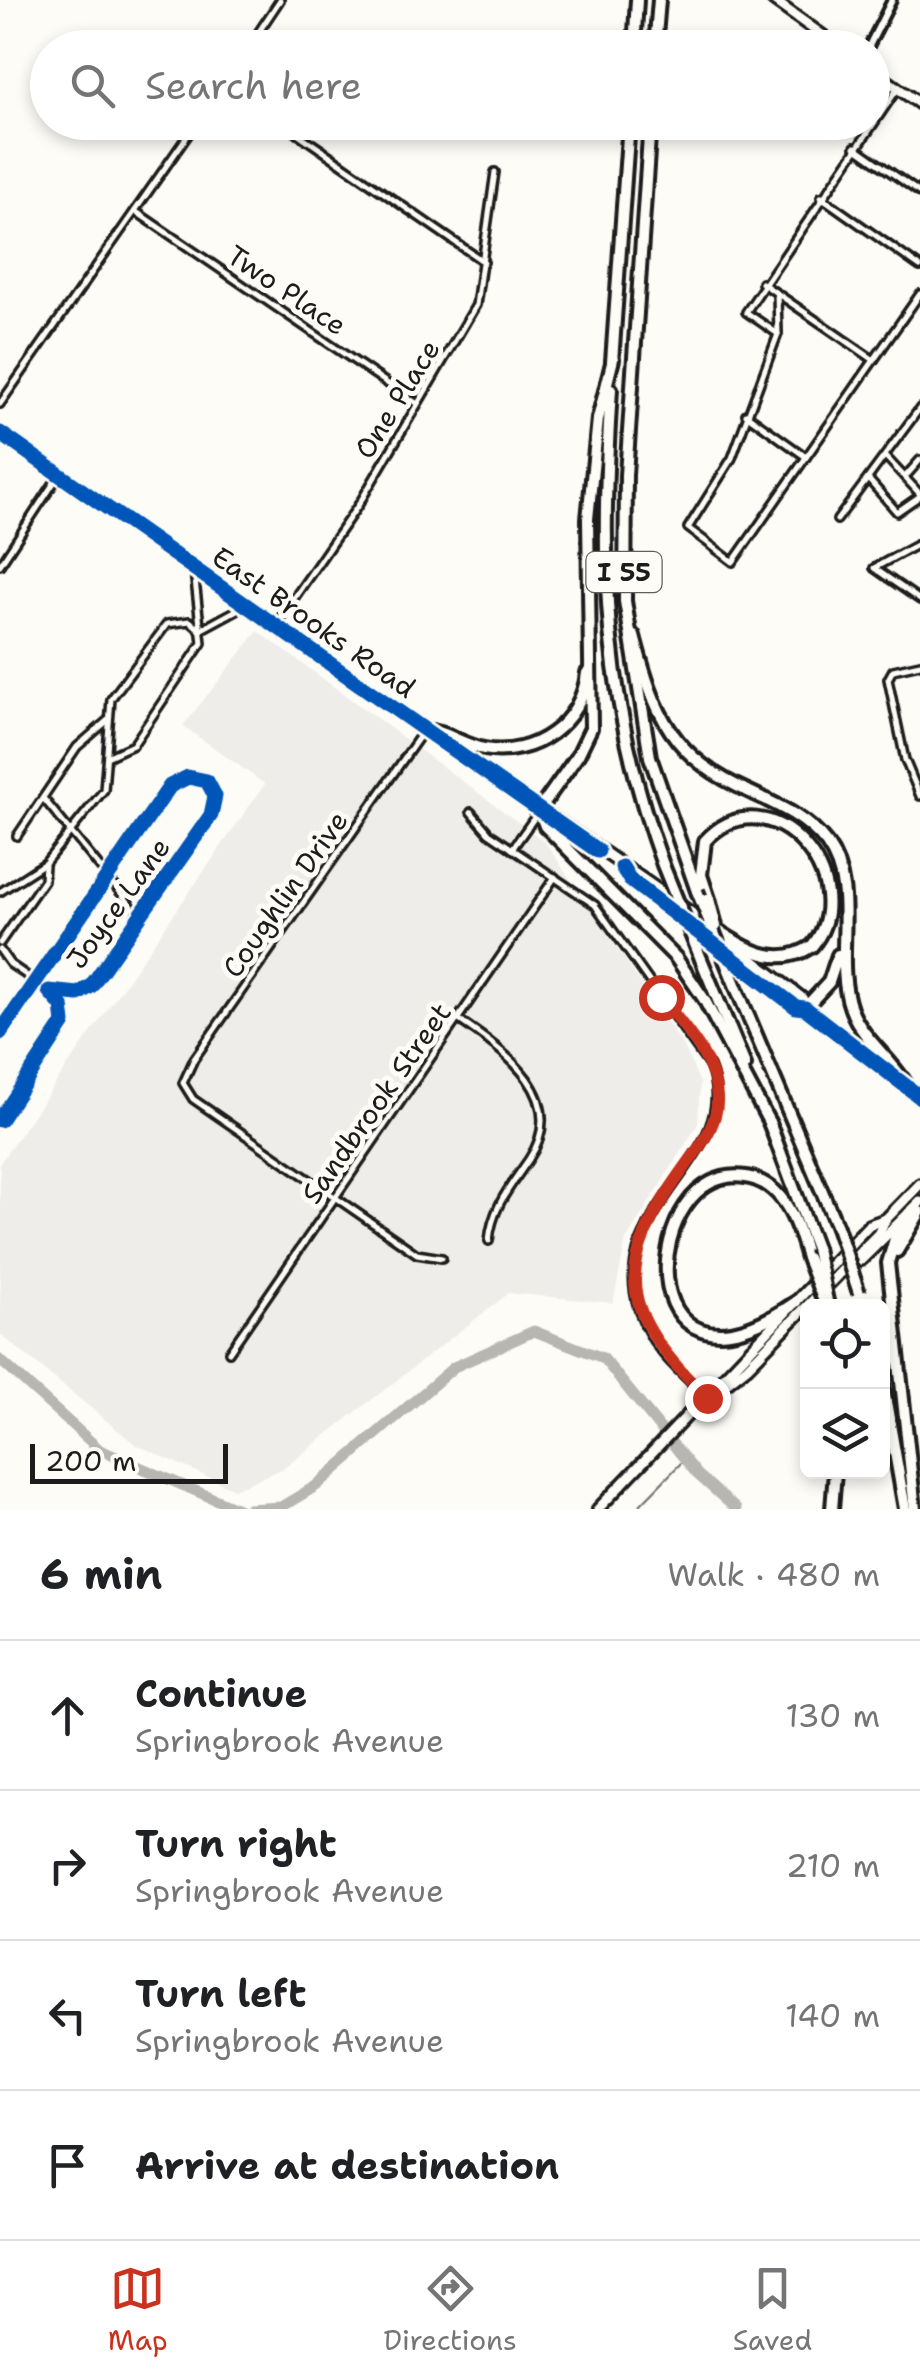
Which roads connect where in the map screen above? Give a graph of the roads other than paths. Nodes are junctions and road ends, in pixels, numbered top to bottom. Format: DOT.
graph roads {
  1 [pos="280,0"];
  2 [pos="637,0"];
  3 [pos="658,0"];
  4 [pos="774,0"];
  5 [pos="892,0"];
  6 [pos="260,30"];
  7 [pos="635,30"];
  8 [pos="656,30"];
  9 [pos="815,30"];
  10 [pos="877,30"];
  11 [pos="890,82"];
  12 [pos="898,88"];
  13 [pos="890,99"];
  14 [pos="920,104"];
  15 [pos="184,140"];
  16 [pos="307,140"];
  17 [pos="628,140"];
  18 [pos="649,140"];
  19 [pos="860,140"];
  20 [pos="855,147"];
  21 [pos="495,172"];
  22 [pos="920,194"];
  23 [pos="821,197"];
  24 [pos="135,210"];
  25 [pos="484,262"];
  26 [pos="920,267"];
  27 [pos="762,283"];
  28 [pos="777,293"];
  29 [pos="920,294"];
  30 [pos="778,334"];
  31 [pos="612,359"];
  32 [pos="874,360"];
  33 [pos="416,402"];
  34 [pos="0,404"];
  35 [pos="920,408"];
  36 [pos="746,414"];
  37 [pos="0,433"];
  38 [pos="806,457"];
  39 [pos="886,457"];
  40 [pos="920,460"];
  41 [pos="59,474"];
  42 [pos="905,476"];
  43 [pos="868,479"];
  44 [pos="920,495"];
  45 [pos="837,520"];
  46 [pos="920,543"];
  47 [pos="909,548"];
  48 [pos="920,556"];
  49 [pos="0,564"];
  50 [pos="194,568"];
  51 [pos="920,600"];
  52 [pos="625,601"];
  53 [pos="247,605"];
  54 [pos="275,625"];
  55 [pos="200,630"];
  56 [pos="589,652"];
  57 [pos="920,664"];
  58 [pos="108,720"];
  59 [pos="424,730"];
  60 [pos="110,756"];
  61 [pos="920,796"];
  62 [pos="43,798"];
  63 [pos="540,810"];
  64 [pos="472,812"];
  65 [pos="72,830"];
  66 [pos="17,836"];
  67 [pos="512,849"];
  68 [pos="46,863"];
  69 [pos="622,867"];
  70 [pos="108,876"];
  71 [pos="555,877"];
  72 [pos="0,892"];
  73 [pos="138,914"];
  74 [pos="701,920"];
  75 [pos="843,926"];
  76 [pos="716,937"];
  77 [pos="0,946"];
  78 [pos="34,982"];
  79 [pos="49,991"];
  80 [pos="805,1008"];
  81 [pos="458,1020"];
  82 [pos="0,1033"];
  83 [pos="909,1088"];
  84 [pos="920,1097"];
  85 [pos="0,1120"];
  86 [pos="771,1126"];
  87 [pos="920,1184"];
  88 [pos="335,1198"];
  89 [pos="920,1202"];
  90 [pos="915,1213"];
  91 [pos="886,1219"];
  92 [pos="489,1241"];
  93 [pos="442,1258"];
  94 [pos="838,1276"];
  95 [pos="824,1299"];
  96 [pos="826,1299"];
  97 [pos="861,1299"];
  98 [pos="796,1302"];
  99 [pos="229,1352"];
  100 [pos="884,1389"];
  101 [pos="707,1398"];
  102 [pos="834,1479"];
  103 [pos="598,1509"];
  104 [pos="832,1509"];
  105 [pos="905,1509"];
  106 [pos="915,1509"];
  1 -- 6 [label="street"];
  2 -- 7 [label="highway"];
  3 -- 8 [label="highway"];
  4 -- 9 [label="main road"];
  5 -- 10 [label="street"];
  11 -- 12 [label="main road"];
  12 -- 13 [label="street"];
  12 -- 14 [label="main road"];
  15 -- 24 [label="street"];
  16 -- 25 [label="street"];
  17 -- 31 [label="highway, I 55"];
  18 -- 52 [label="highway, I 55"];
  19 -- 20 [label="street"];
  20 -- 22 [label="street"];
  20 -- 23 [label="street"];
  21 -- 25 [label="street, One Place"];
  23 -- 26 [label="street"];
  23 -- 27 [label="street"];
  24 -- 33 [label="street, Two Place"];
  24 -- 34 [label="street"];
  25 -- 33 [label="street, One Place"];
  27 -- 28 [label="street"];
  27 -- 30 [label="street"];
  28 -- 30 [label="street"];
  28 -- 32 [label="street"];
  29 -- 32 [label="street"];
  30 -- 36 [label="street"];
  31 -- 56 [label="highway"];
  31 -- 86 [label="highway, I 55, bridge"];
  32 -- 38 [label="street"];
  33 -- 54 [label="street, One Place"];
  35 -- 39 [label="street"];
  36 -- 38 [label="street"];
  36 -- 38 [label="street"];
  37 -- 41 [label="main road, East Brooks Road"];
  39 -- 42 [label="street"];
  39 -- 43 [label="street"];
  40 -- 42 [label="street"];
  41 -- 49 [label="street"];
  41 -- 50 [label="main road, East Brooks Road"];
  42 -- 44 [label="street"];
  43 -- 44 [label="street"];
  43 -- 45 [label="street"];
  46 -- 47 [label="street"];
  47 -- 48 [label="street"];
  47 -- 51 [label="street"];
  50 -- 53 [label="main road, East Brooks Road"];
  50 -- 55 [label="street"];
  52 -- 75 [label="highway"];
  52 -- 76 [label="highway, I 55, bridge"];
  53 -- 54 [label="main road, East Brooks Road"];
  53 -- 55 [label="street"];
  54 -- 59 [label="main road, East Brooks Road"];
  55 -- 58 [label="street"];
  55 -- 60 [label="street"];
  56 -- 59 [label="highway"];
  56 -- 63 [label="highway"];
  57 -- 61 [label="street"];
  58 -- 60 [label="street"];
  58 -- 62 [label="street"];
  59 -- 63 [label="main road, East Brooks Road"];
  59 -- 88 [label="street, Coughlin Drive"];
  60 -- 65 [label="street"];
  62 -- 65 [label="street"];
  62 -- 66 [label="street"];
  63 -- 67 [label="street"];
  63 -- 69 [label="main road, East Brooks Road"];
  63 -- 86 [label="highway"];
  64 -- 67 [label="street"];
  65 -- 68 [label="street"];
  65 -- 70 [label="street"];
  67 -- 71 [label="street"];
  68 -- 72 [label="street"];
  68 -- 77 [label="street"];
  69 -- 74 [label="main road, East Brooks Road"];
  69 -- 80 [label="main road, East Brooks Road"];
  70 -- 73 [label="street"];
  70 -- 73 [label="street, Joyce Lane"];
  70 -- 78 [label="street"];
  71 -- 81 [label="street, Sandbrook Street"];
  71 -- 101 [label="street"];
  73 -- 79 [label="street, Joyce Lane"];
  74 -- 76 [label="highway, bridge"];
  74 -- 80 [label="main road, East Brooks Road"];
  75 -- 80 [label="highway"];
  75 -- 83 [label="highway"];
  76 -- 97 [label="highway, I 55, bridge"];
  77 -- 78 [label="street"];
  78 -- 79 [label="street"];
  78 -- 82 [label="street"];
  79 -- 85 [label="street, Joyce Lane"];
  80 -- 83 [label="main road, East Brooks Road"];
  81 -- 88 [label="street, Sandbrook Street"];
  81 -- 92 [label="street"];
  83 -- 84 [label="main road, East Brooks Road"];
  86 -- 96 [label="highway, I 55, bridge"];
  87 -- 91 [label="main road"];
  88 -- 93 [label="street"];
  88 -- 99 [label="street, Sandbrook Street"];
  89 -- 90 [label="main road"];
  90 -- 94 [label="main road"];
  90 -- 106 [label="highway"];
  91 -- 94 [label="main road"];
  91 -- 98 [label="main road"];
  94 -- 101 [label="main road"];
  95 -- 98 [label="highway, bridge"];
  98 -- 101 [label="main road"];
  100 -- 105 [label="highway"];
  101 -- 103 [label="main road"];
  102 -- 104 [label="highway"];
}
